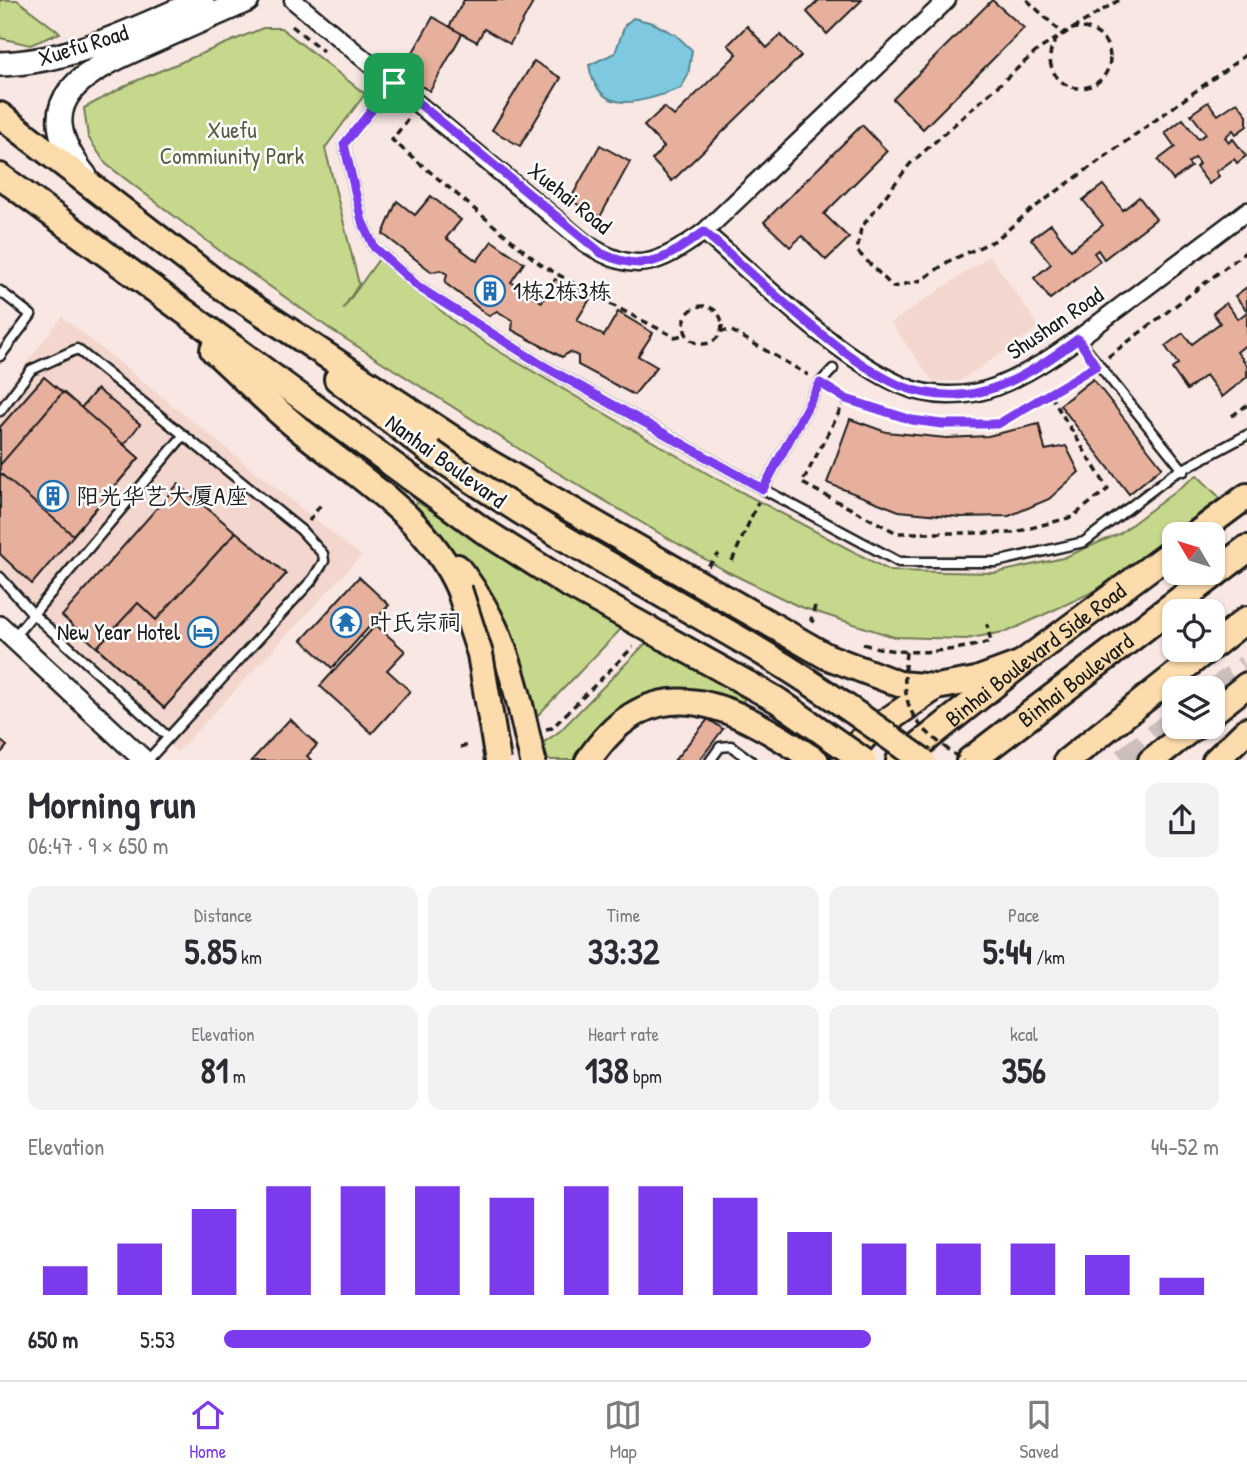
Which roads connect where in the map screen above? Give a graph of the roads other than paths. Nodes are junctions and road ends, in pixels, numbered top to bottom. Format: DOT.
graph roads {
  1 [pos="202,0"];
  2 [pos="247,0"];
  3 [pos="293,0"];
  4 [pos="947,0"];
  5 [pos="0,65"];
  6 [pos="394,83"];
  7 [pos="0,115"];
  8 [pos="0,176"];
  9 [pos="96,190"];
  10 [pos="1247,211"];
  11 [pos="704,232"];
  12 [pos="128,270"];
  13 [pos="223,287"];
  14 [pos="0,291"];
  15 [pos="1078,339"];
  16 [pos="0,356"];
  17 [pos="833,369"];
  18 [pos="0,411"];
  19 [pos="1247,435"];
  20 [pos="183,436"];
  21 [pos="1184,471"];
  22 [pos="763,489"];
  23 [pos="1247,496"];
  24 [pos="1212,522"];
  25 [pos="422,531"];
  26 [pos="1247,549"];
  27 [pos="1162,560"];
  28 [pos="0,577"];
  29 [pos="34,615"];
  30 [pos="1247,619"];
  31 [pos="7,632"];
  32 [pos="1225,636"];
  33 [pos="1192,662"];
  34 [pos="1022,663"];
  35 [pos="1247,685"];
  36 [pos="936,687"];
  37 [pos="1225,702"];
  38 [pos="1245,734"];
  39 [pos="168,737"];
  40 [pos="1179,739"];
  41 [pos="145,760"];
  42 [pos="147,760"];
  43 [pos="498,760"];
  44 [pos="533,760"];
  45 [pos="589,760"];
  46 [pos="711,760"];
  47 [pos="750,760"];
  48 [pos="814,760"];
  49 [pos="845,760"];
  50 [pos="863,760"];
  51 [pos="900,760"];
  52 [pos="922,760"];
  53 [pos="971,760"];
  54 [pos="1068,760"];
  55 [pos="1152,760"];
  56 [pos="1216,760"];
  1 -- 5 [label="main road, Xuefu Road"];
  2 -- 9 [label="main road, Xuefu Road"];
  3 -- 6 [label="street, Xuehai Road"];
  4 -- 11 [label="street, Xuehai Road"];
  6 -- 11 [label="street, Xuehai Road"];
  6 -- 22 [label="lane"];
  7 -- 9 [label="main road, Nanhai Boulevard"];
  8 -- 12 [label="main road, Nanhai Boulevard"];
  9 -- 13 [label="main road, Nanhai Boulevard"];
  10 -- 15 [label="street, Shushan Road"];
  11 -- 15 [label="street, Shushan Road"];
  12 -- 25 [label="main road"];
  12 -- 50 [label="main road, Nanhai Boulevard, bridge"];
  13 -- 36 [label="main road"];
  13 -- 52 [label="main road, Nanhai Boulevard, bridge"];
  14 -- 16 [label="lane"];
  15 -- 21 [label="lane"];
  17 -- 22 [label="lane"];
  18 -- 20 [label="lane"];
  19 -- 21 [label="lane"];
  20 -- 29 [label="lane"];
  20 -- 39 [label="lane"];
  21 -- 22 [label="lane"];
  23 -- 24 [label="main road"];
  25 -- 43 [label="main road, bridge"];
  25 -- 44 [label="main road"];
  26 -- 53 [label="highway, Binhai Boulevard"];
  27 -- 34 [label="main road, Binhai Boulevard Side Road"];
  28 -- 29 [label="lane"];
  29 -- 31 [label="lane"];
  29 -- 39 [label="lane"];
  30 -- 32 [label="main road"];
  31 -- 41 [label="street"];
  33 -- 54 [label="main road"];
  34 -- 36 [label="main road"];
  34 -- 51 [label="main road, Binhai Boulevard Side Road"];
  35 -- 37 [label="main road"];
  36 -- 49 [label="main road"];
  38 -- 56 [label="main road"];
  39 -- 42 [label="lane"];
  40 -- 55 [label="main road"];
  45 -- 48 [label="main road"];
  46 -- 47 [label="lane"];
}
